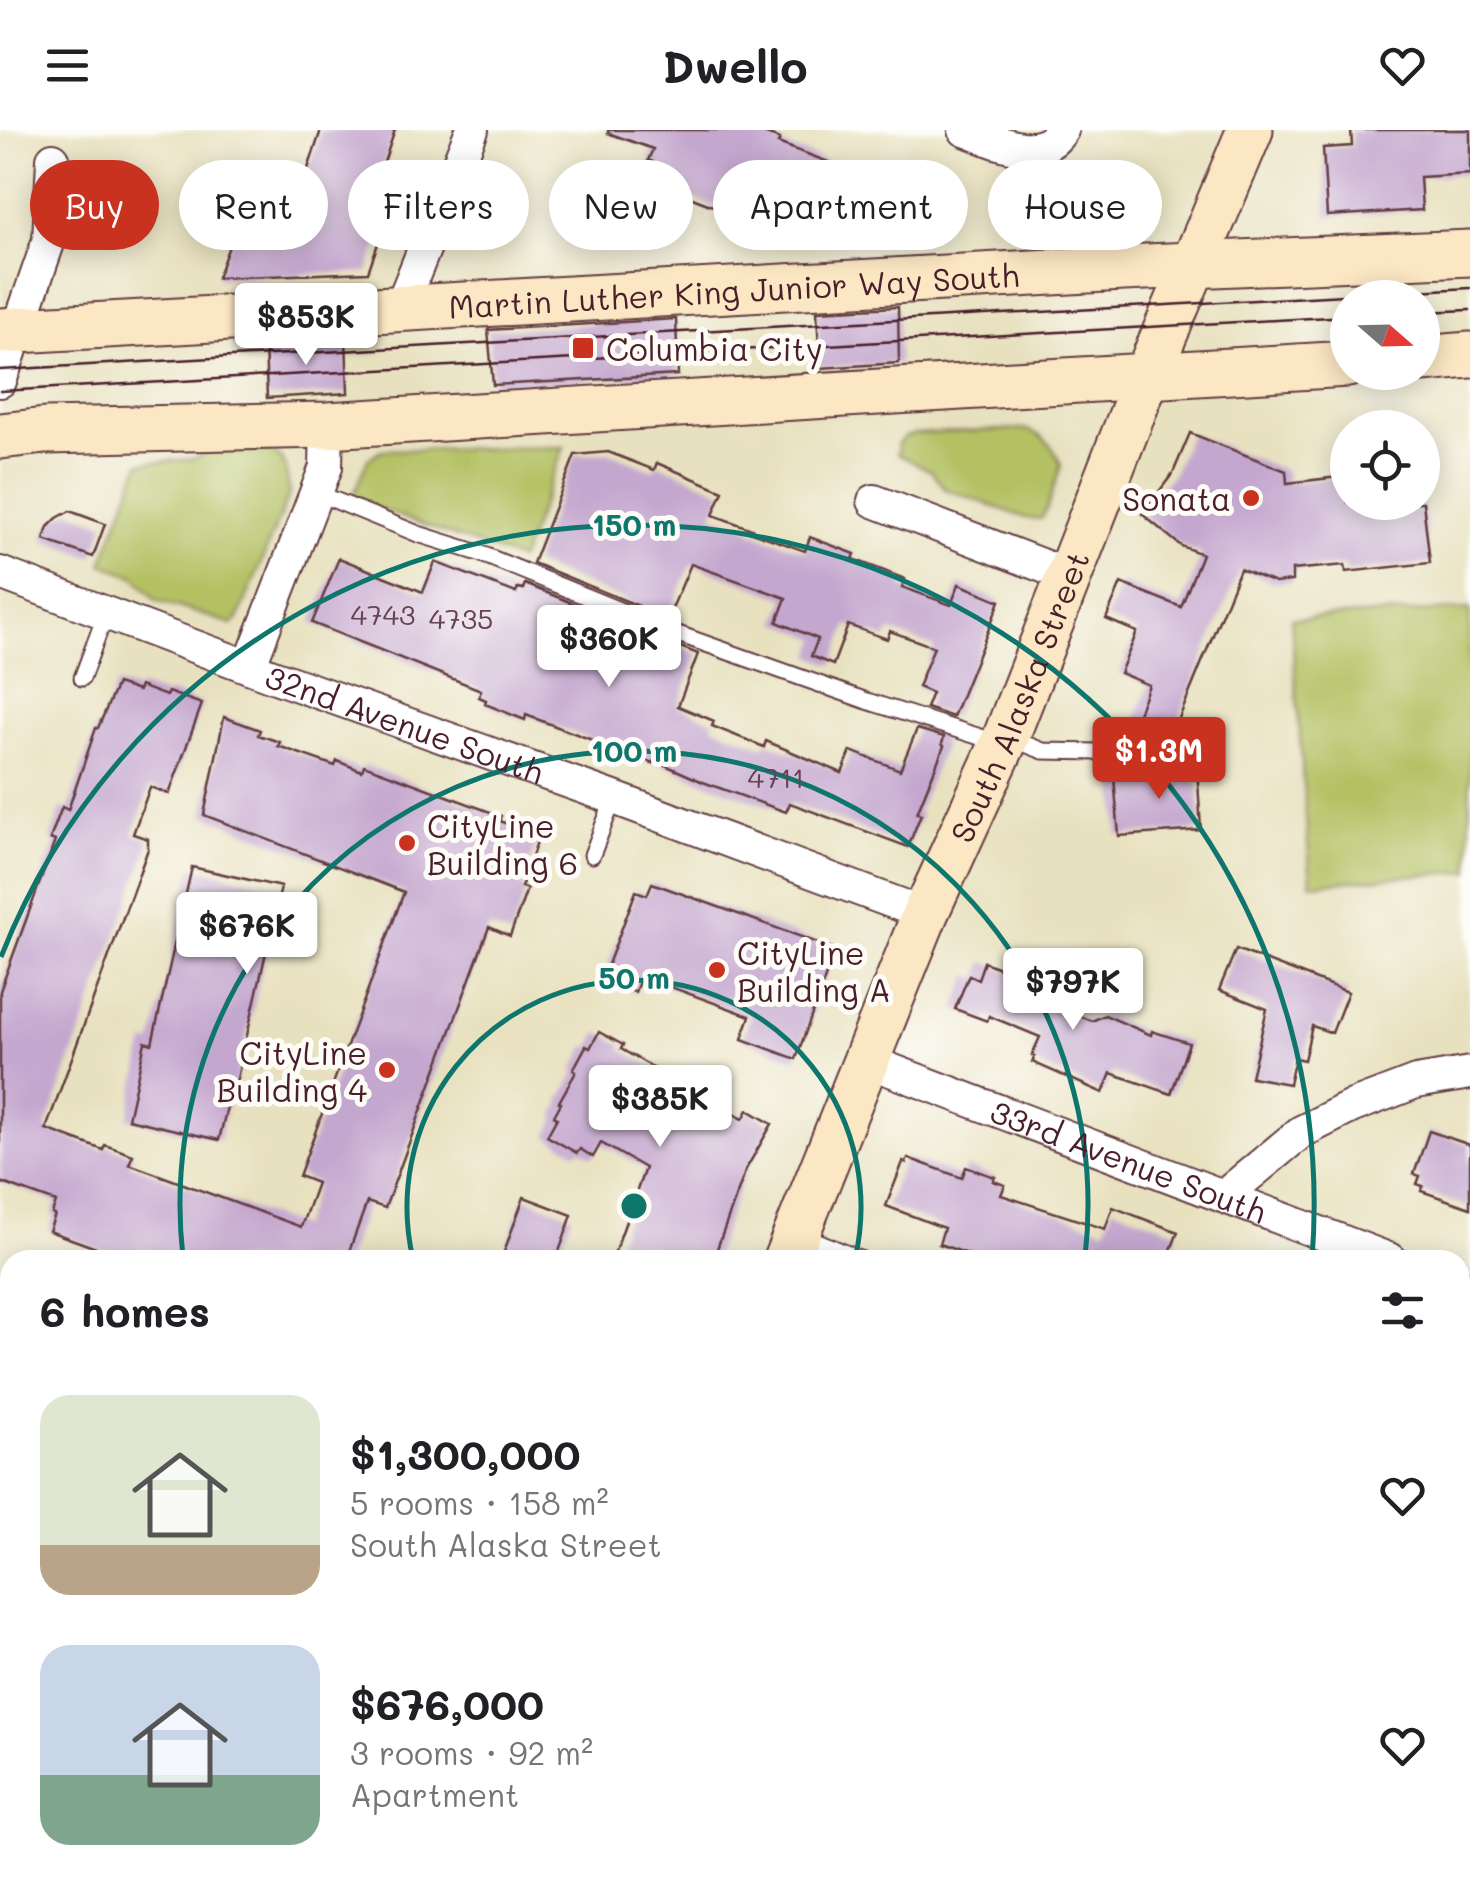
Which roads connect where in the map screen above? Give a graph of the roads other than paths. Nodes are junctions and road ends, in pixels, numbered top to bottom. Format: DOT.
graph roads {
  1 [pos="472,130"];
  2 [pos="965,130"];
  3 [pos="1062,130"];
  4 [pos="1250,130"];
  5 [pos="53,158"];
  6 [pos="1470,252"];
  7 [pos="1194,265"];
  8 [pos="400,309"];
  9 [pos="9,330"];
  10 [pos="1470,356"];
  11 [pos="1440,357"];
  12 [pos="1330,365"];
  13 [pos="1146,376"];
  14 [pos="0,381"];
  15 [pos="327,425"];
  16 [pos="0,436"];
  17 [pos="317,493"];
  18 [pos="874,501"];
  19 [pos="0,574"];
  20 [pos="1068,576"];
  21 [pos="106,613"];
  22 [pos="250,668"];
  23 [pos="82,678"];
  24 [pos="1004,741"];
  25 [pos="1155,754"];
  26 [pos="614,798"];
  27 [pos="592,855"];
  28 [pos="925,914"];
  29 [pos="867,1061"];
  30 [pos="1470,1074"];
  31 [pos="1224,1196"];
  32 [pos="792,1246"];
  33 [pos="1365,1250"];
  1 -- 8 [label="street"];
  2 -- 3 [label="street"];
  4 -- 7 [label="main road, South Alaska Street"];
  5 -- 9 [label="street"];
  6 -- 7 [label="main road, Martin Luther King Junior Way South"];
  7 -- 8 [label="main road, Martin Luther King Junior Way South"];
  7 -- 13 [label="main road, South Alaska Street"];
  8 -- 9 [label="main road, Martin Luther King Junior Way South"];
  9 -- 14 [label="street"];
  10 -- 11 [label="main road"];
  12 -- 13 [label="main road"];
  13 -- 15 [label="main road"];
  13 -- 20 [label="main road, South Alaska Street"];
  15 -- 16 [label="main road"];
  15 -- 17 [label="street"];
  17 -- 22 [label="street"];
  17 -- 24 [label="lane"];
  18 -- 20 [label="street"];
  19 -- 21 [label="street, 32nd Avenue South"];
  20 -- 24 [label="main road, South Alaska Street"];
  21 -- 22 [label="street, 32nd Avenue South"];
  21 -- 23 [label="lane"];
  22 -- 26 [label="street, 32nd Avenue South"];
  24 -- 25 [label="lane"];
  24 -- 28 [label="main road, South Alaska Street"];
  26 -- 27 [label="lane"];
  26 -- 28 [label="street, 32nd Avenue South"];
  28 -- 29 [label="main road, South Alaska Street"];
  29 -- 31 [label="street, 33rd Avenue South"];
  29 -- 32 [label="main road, South Alaska Street"];
  30 -- 31 [label="street"];
  31 -- 33 [label="street, 33rd Avenue South"];
}
